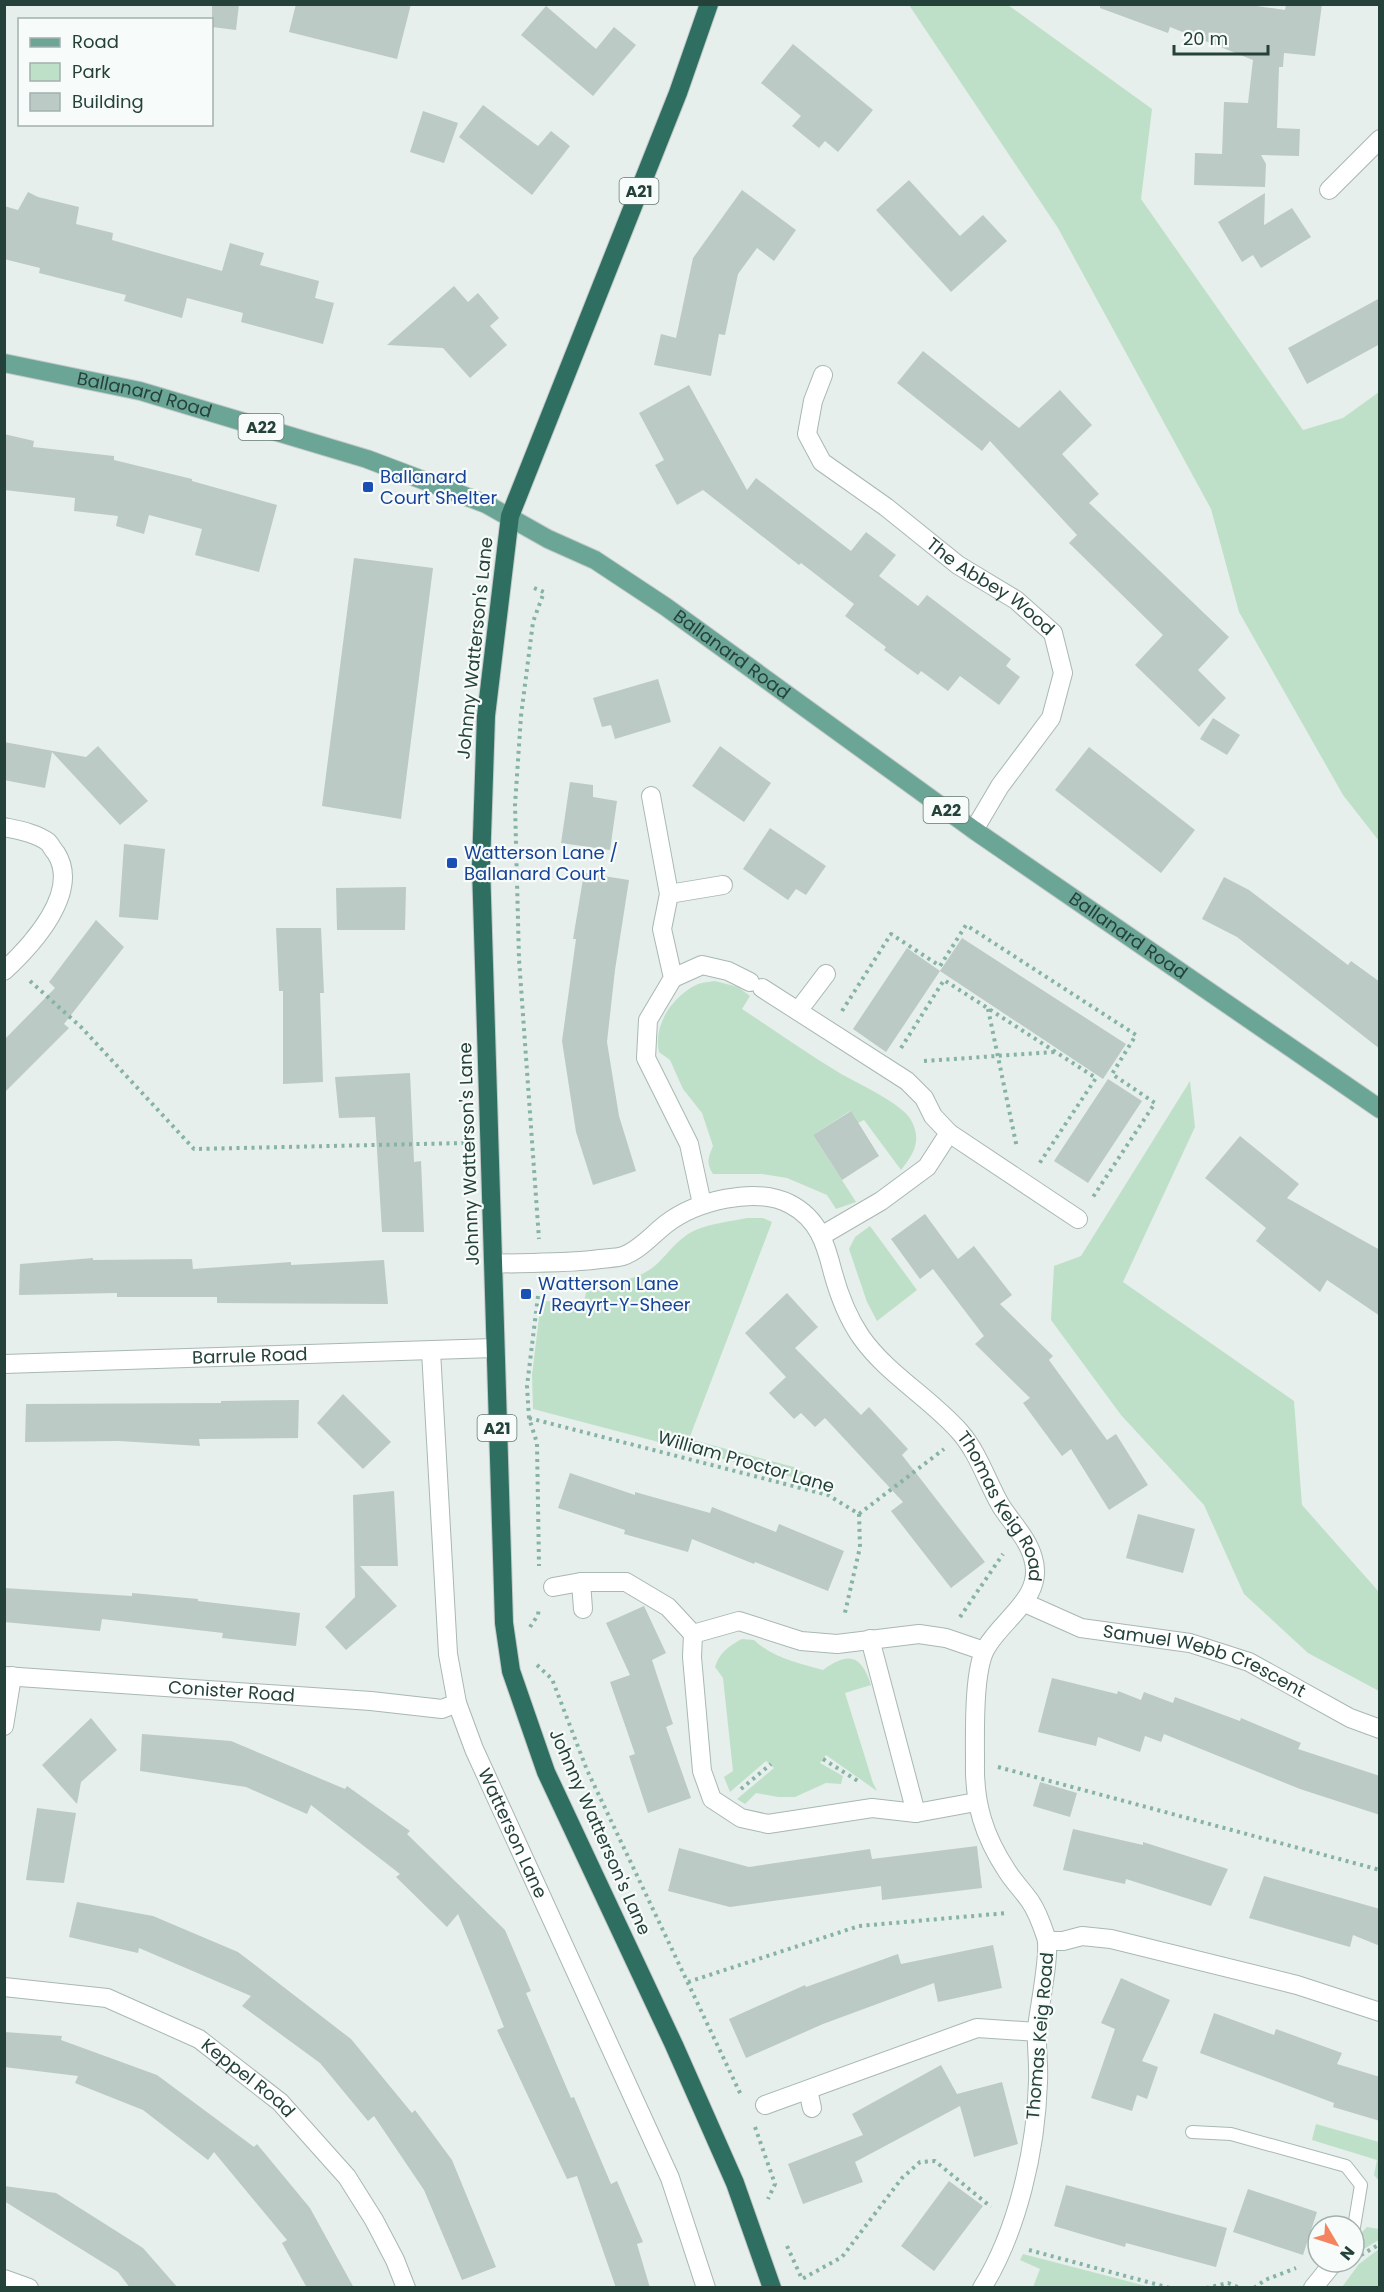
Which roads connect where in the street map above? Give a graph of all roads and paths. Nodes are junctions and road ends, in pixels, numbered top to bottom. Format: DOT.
graph roads {
  1 [pos="709,4"];
  2 [pos="1380,139"];
  3 [pos="1329,190"];
  4 [pos="4,363"];
  5 [pos="823,375"];
  6 [pos="510,516"];
  7 [pos="534,588"];
  8 [pos="651,796"];
  9 [pos="4,827"];
  10 [pos="974,830"];
  11 [pos="723,885"];
  12 [pos="669,894"];
  13 [pos="8,968"];
  14 [pos="825,974"];
  15 [pos="673,978"];
  16 [pos="988,1008"];
  17 [pos="798,1011"];
  18 [pos="829,1032"];
  19 [pos="1055,1052"];
  20 [pos="998,1056"];
  21 [pos="888,1068"];
  22 [pos="1380,1109"];
  23 [pos="949,1133"];
  24 [pos="469,1143"];
  25 [pos="1025,1184"];
  26 [pos="702,1204"];
  27 [pos="1078,1219"];
  28 [pos="821,1236"];
  29 [pos="539,1246"];
  30 [pos="493,1264"];
  31 [pos="538,1296"];
  32 [pos="494,1348"];
  33 [pos="430,1351"];
  34 [pos="4,1364"];
  35 [pos="529,1418"];
  36 [pos="963,1435"];
  37 [pos="859,1514"];
  38 [pos="1019,1531"];
  39 [pos="539,1567"];
  40 [pos="580,1582"];
  41 [pos="553,1587"];
  42 [pos="539,1601"];
  43 [pos="1025,1603"];
  44 [pos="583,1609"];
  45 [pos="955,1624"];
  46 [pos="693,1634"];
  47 [pos="529,1637"];
  48 [pos="870,1639"];
  49 [pos="837,1644"];
  50 [pos="984,1651"];
  51 [pos="531,1658"];
  52 [pos="8,1676"];
  53 [pos="457,1703"];
  54 [pos="4,1726"];
  55 [pos="1380,1729"];
  56 [pos="975,1760"];
  57 [pos="771,1764"];
  58 [pos="976,1802"];
  59 [pos="723,1806"];
  60 [pos="916,1813"];
  61 [pos="1380,1870"];
  62 [pos="1014,1912"];
  63 [pos="1048,1941"];
  64 [pos="688,1982"];
  65 [pos="4,1987"];
  66 [pos="1380,2012"];
  67 [pos="1037,2032"];
  68 [pos="808,2090"];
  69 [pos="744,2100"];
  70 [pos="765,2105"];
  71 [pos="812,2108"];
  72 [pos="752,2121"];
  73 [pos="1192,2132"];
  74 [pos="767,2202"];
  75 [pos="995,2210"];
  76 [pos="1356,2214"];
  77 [pos="784,2241"];
  78 [pos="1380,2244"];
  79 [pos="1023,2248"];
  80 [pos="1366,2252"];
  81 [pos="1298,2267"];
  82 [pos="1324,2274"];
  83 [pos="4,2279"];
  84 [pos="29,2288"];
  85 [pos="406,2288"];
  86 [pos="706,2288"];
  87 [pos="772,2288"];
  88 [pos="982,2288"];
  89 [pos="1170,2288"];
  90 [pos="1206,2288"];
  91 [pos="1240,2288"];
  92 [pos="1254,2288"];
  93 [pos="1313,2288"];
  1 -- 6 [label="highway, Johnny Watterson's Lane / A21"];
  2 -- 3 [label="street"];
  4 -- 6 [label="main road, Ballanard Road / A22"];
  5 -- 10 [label="street, The Abbey Wood"];
  6 -- 10 [label="main road, Ballanard Road / A22"];
  6 -- 30 [label="highway, Johnny Watterson's Lane / A21"];
  7 -- 29 [label="path"];
  8 -- 12 [label="street"];
  9 -- 13 [label="street"];
  10 -- 22 [label="main road, Ballanard Road / A22"];
  11 -- 12 [label="street"];
  12 -- 15 [label="street"];
  13 -- 24 [label="path"];
  14 -- 17 [label="street"];
  15 -- 17 [label="street"];
  15 -- 26 [label="street"];
  16 -- 19 [label="path"];
  16 -- 20 [label="path"];
  16 -- 21 [label="path"];
  17 -- 18 [label="street"];
  18 -- 21 [label="street"];
  18 -- 27 [label="path"];
  19 -- 20 [label="path"];
  19 -- 25 [label="path"];
  20 -- 21 [label="path"];
  20 -- 25 [label="path"];
  21 -- 23 [label="street"];
  23 -- 25 [label="street"];
  23 -- 28 [label="street"];
  25 -- 27 [label="street"];
  26 -- 28 [label="street, Thomas Keig Road"];
  26 -- 30 [label="street, Thomas Keig Road"];
  28 -- 36 [label="street, Thomas Keig Road"];
  30 -- 32 [label="highway, Johnny Watterson's Lane / A21"];
  31 -- 35 [label="path"];
  32 -- 33 [label="street, Barrule Road"];
  32 -- 87 [label="highway, Johnny Watterson's Lane / A21"];
  33 -- 34 [label="street, Barrule Road"];
  33 -- 53 [label="street, Watterson Lane"];
  35 -- 37 [label="path, William Proctor Lane"];
  35 -- 39 [label="path"];
  36 -- 37 [label="path"];
  36 -- 38 [label="street, Thomas Keig Road"];
  37 -- 49 [label="path"];
  38 -- 43 [label="street, Thomas Keig Road"];
  38 -- 45 [label="path"];
  40 -- 41 [label="street"];
  40 -- 44 [label="street"];
  40 -- 46 [label="street"];
  42 -- 47 [label="path"];
  43 -- 50 [label="street, Thomas Keig Road"];
  43 -- 55 [label="street, Samuel Webb Crescent"];
  46 -- 49 [label="street"];
  46 -- 59 [label="street"];
  48 -- 49 [label="street"];
  48 -- 50 [label="street"];
  48 -- 60 [label="street"];
  50 -- 56 [label="street, Thomas Keig Road"];
  51 -- 64 [label="path, Johnny Watterson's Lane"];
  52 -- 53 [label="street, Conister Road"];
  52 -- 54 [label="street"];
  53 -- 86 [label="street, Watterson Lane"];
  56 -- 58 [label="street, Thomas Keig Road"];
  56 -- 61 [label="path"];
  57 -- 59 [label="path"];
  58 -- 60 [label="street"];
  58 -- 63 [label="street, Thomas Keig Road"];
  59 -- 60 [label="street"];
  62 -- 64 [label="path"];
  63 -- 66 [label="street"];
  63 -- 67 [label="street, Thomas Keig Road"];
  64 -- 69 [label="path, Johnny Watterson's Lane"];
  65 -- 85 [label="street, Keppel Road"];
  67 -- 68 [label="street"];
  67 -- 88 [label="street, Thomas Keig Road"];
  68 -- 70 [label="street"];
  68 -- 71 [label="street"];
  72 -- 74 [label="path"];
  73 -- 76 [label="lane"];
  75 -- 77 [label="path"];
  78 -- 80 [label="path"];
  79 -- 89 [label="path"];
  81 -- 92 [label="path"];
  82 -- 93 [label="street"];
  83 -- 84 [label="street"];
  90 -- 91 [label="path"];
}
